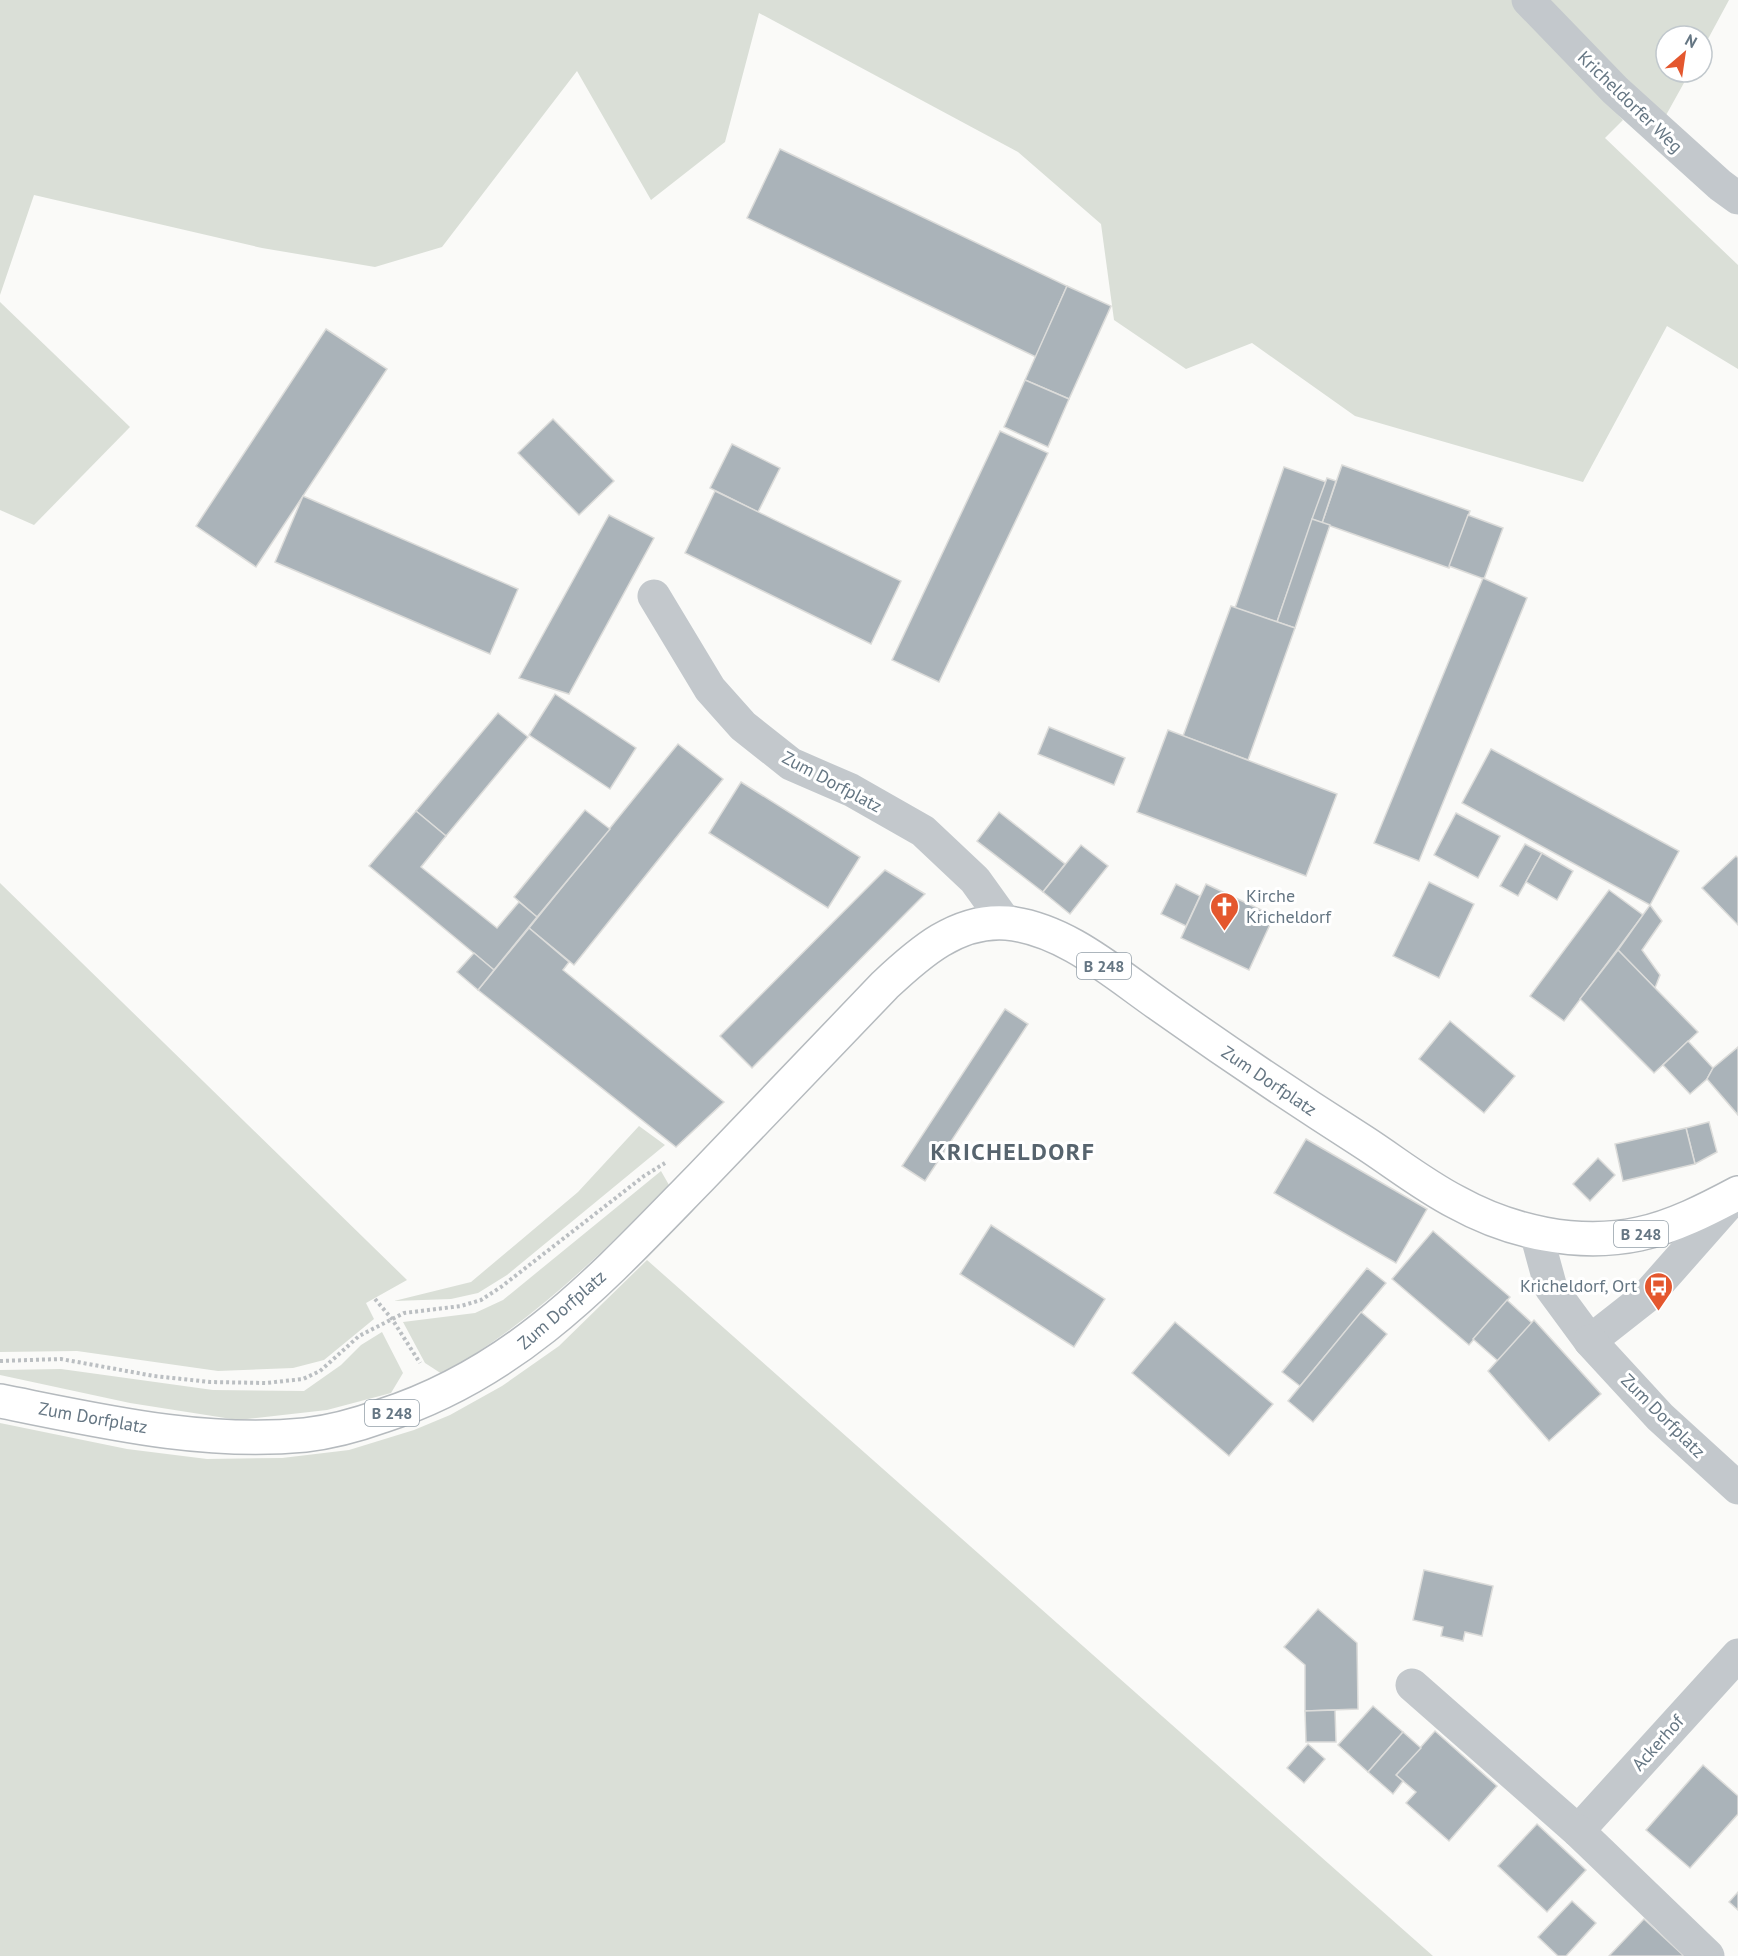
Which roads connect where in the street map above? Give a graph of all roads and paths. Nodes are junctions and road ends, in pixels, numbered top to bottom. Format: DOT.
graph roads {
  1 [pos="1528,0"];
  2 [pos="1738,198"];
  3 [pos="654,596"];
  4 [pos="1006,923"];
  5 [pos="704,1174"];
  6 [pos="1738,1193"];
  7 [pos="1536,1233"];
  8 [pos="375,1299"];
  9 [pos="392,1319"];
  10 [pos="1590,1341"];
  11 [pos="0,1361"];
  12 [pos="439,1394"];
  13 [pos="0,1401"];
  14 [pos="1738,1488"];
  15 [pos="1738,1655"];
  16 [pos="1412,1685"];
  17 [pos="1578,1831"];
  18 [pos="1708,1956"];
  1 -- 2 [label="street, Kricheldorfer Weg"];
  3 -- 4 [label="street, Zum Dorfplatz"];
  4 -- 5 [label="main road, Zum Dorfplatz / B 248"];
  4 -- 7 [label="main road, Zum Dorfplatz / B 248"];
  5 -- 9 [label="path"];
  5 -- 12 [label="main road, Zum Dorfplatz / B 248"];
  6 -- 7 [label="main road, Zum Dorfplatz / B 248"];
  6 -- 10 [label="street, Zum Dorfplatz"];
  7 -- 10 [label="street, Zum Dorfplatz"];
  8 -- 9 [label="path"];
  9 -- 11 [label="path"];
  9 -- 12 [label="path"];
  10 -- 14 [label="street, Zum Dorfplatz"];
  12 -- 13 [label="main road, Zum Dorfplatz / B 248"];
  15 -- 17 [label="street, Ackerhof"];
  16 -- 17 [label="street"];
  17 -- 18 [label="street"];
}
